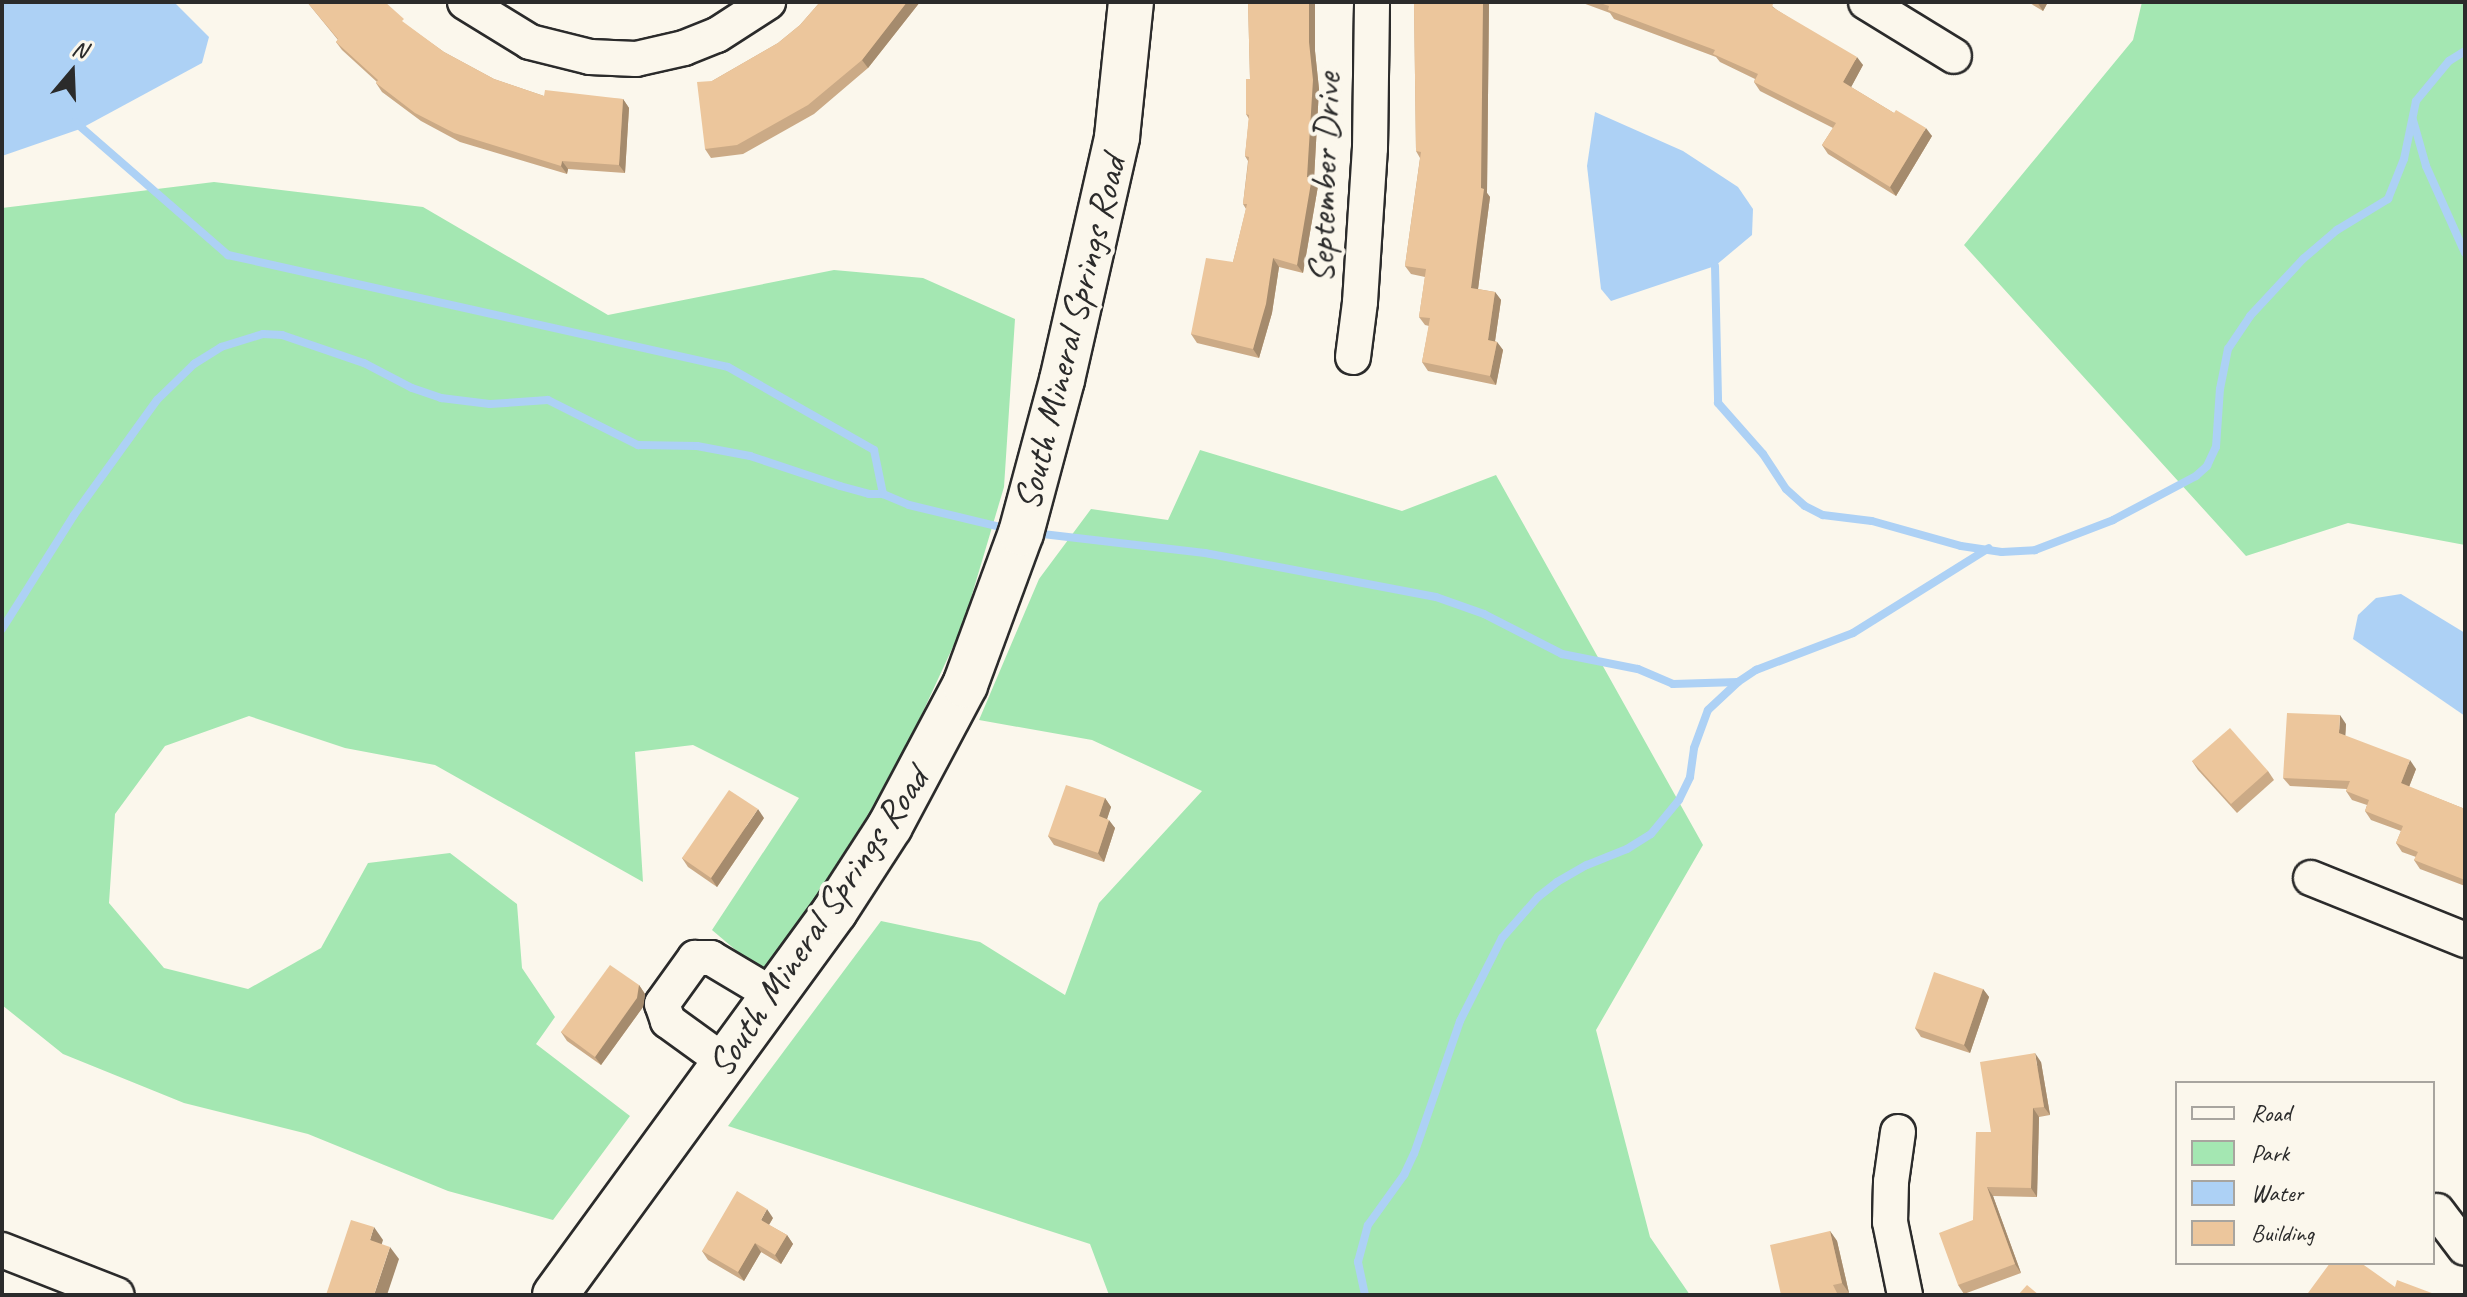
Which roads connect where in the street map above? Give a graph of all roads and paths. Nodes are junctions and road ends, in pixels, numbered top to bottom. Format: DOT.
graph roads {
  1 [pos="465,2"];
  2 [pos="768,2"];
  3 [pos="1131,2"];
  4 [pos="1372,2"];
  5 [pos="1866,2"];
  6 [pos="1954,56"];
  7 [pos="1353,357"];
  8 [pos="2311,878"];
  9 [pos="2465,940"];
  10 [pos="775,996"];
  11 [pos="726,1063"];
  12 [pos="1898,1132"];
  13 [pos="2437,1211"];
  14 [pos="2465,1248"];
  15 [pos="2,1250"];
  16 [pos="117,1295"];
  17 [pos="555,1295"];
  18 [pos="1905,1295"];
  1 -- 2 [label="street"];
  3 -- 10 [label="street, South Mineral Springs Road"];
  4 -- 7 [label="street, September Drive"];
  5 -- 6 [label="street"];
  8 -- 9 [label="street"];
  10 -- 11 [label="street, South Mineral Springs Road"];
  10 -- 11 [label="street"];
  11 -- 17 [label="street, South Mineral Springs Road"];
  12 -- 18 [label="street"];
  13 -- 14 [label="street"];
  15 -- 16 [label="street"];
}
